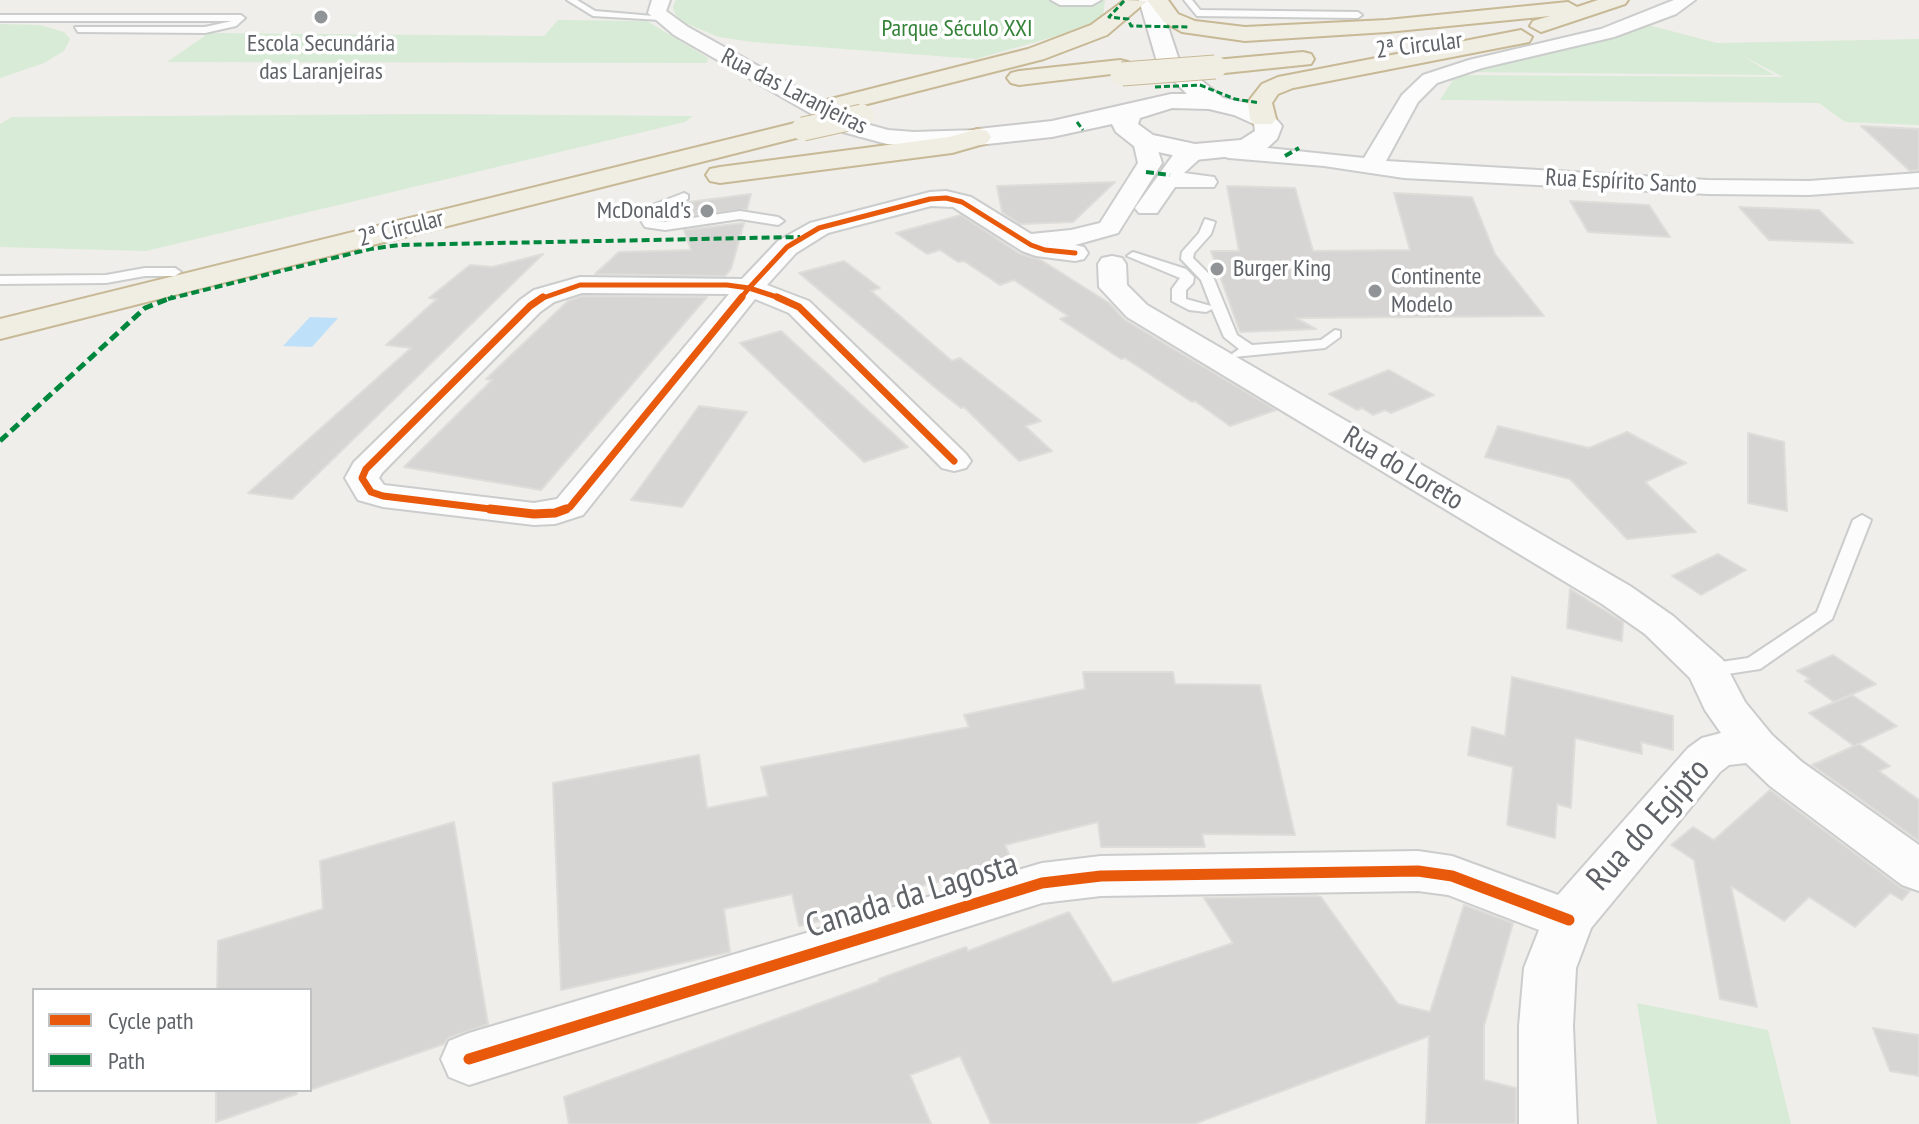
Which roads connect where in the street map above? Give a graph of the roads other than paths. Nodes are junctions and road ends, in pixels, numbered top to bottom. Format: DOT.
graph roads {
  1 [pos="571,0"];
  2 [pos="1060,0"];
  3 [pos="1092,0"];
  4 [pos="1145,0"];
  5 [pos="1188,0"];
  6 [pos="1618,0"];
  7 [pos="1686,0"];
  8 [pos="1578,4"];
  9 [pos="661,8"];
  10 [pos="1358,15"];
  11 [pos="0,18"];
  12 [pos="1547,24"];
  13 [pos="78,29"];
  14 [pos="1213,63"];
  15 [pos="1121,70"];
  16 [pos="1228,105"];
  17 [pos="848,110"];
  18 [pos="1136,124"];
  19 [pos="798,125"];
  20 [pos="1266,126"];
  21 [pos="978,137"];
  22 [pos="1229,151"];
  23 [pos="1195,152"];
  24 [pos="1324,159"];
  25 [pos="1371,167"];
  26 [pos="1167,179"];
  27 [pos="1919,180"];
  28 [pos="1205,182"];
  29 [pos="684,197"];
  30 [pos="445,218"];
  31 [pos="778,221"];
  32 [pos="1209,222"];
  33 [pos="1015,237"];
  34 [pos="1117,246"];
  35 [pos="175,272"];
  36 [pos="0,280"];
  37 [pos="749,288"];
  38 [pos="1206,308"];
  39 [pos="0,314"];
  40 [pos="37,320"];
  41 [pos="0,329"];
  42 [pos="1335,334"];
  43 [pos="0,336"];
  44 [pos="1236,356"];
  45 [pos="954,461"];
  46 [pos="1862,520"];
  47 [pos="1708,670"];
  48 [pos="1756,746"];
  49 [pos="1919,871"];
  50 [pos="1569,920"];
  51 [pos="469,1059"];
  52 [pos="1548,1124"];
  1 -- 9 [label="lane"];
  2 -- 3 [label="street"];
  4 -- 8 [label="highway"];
  4 -- 16 [label="main road"];
  4 -- 17 [label="highway"];
  4 -- 18 [label="main road"];
  5 -- 10 [label="lane"];
  6 -- 12 [label="highway, 2ª Circular"];
  7 -- 25 [label="street"];
  8 -- 14 [label="highway, 2ª Circular"];
  9 -- 21 [label="street, Rua das Laranjeiras"];
  11 -- 13 [label="lane"];
  12 -- 14 [label="highway, 2ª Circular"];
  12 -- 20 [label="highway"];
  14 -- 15 [label="highway, bridge"];
  15 -- 17 [label="highway"];
  15 -- 17 [label="highway"];
  16 -- 18 [label="main road"];
  16 -- 20 [label="main road"];
  17 -- 19 [label="highway, bridge"];
  18 -- 21 [label="main road, Rua das Laranjeiras"];
  18 -- 23 [label="main road"];
  18 -- 34 [label="street"];
  19 -- 30 [label="highway, 2ª Circular"];
  19 -- 35 [label="highway, 2ª Circular"];
  20 -- 22 [label="main road"];
  20 -- 24 [label="street"];
  21 -- 30 [label="highway"];
  22 -- 23 [label="main road"];
  22 -- 24 [label="street"];
  23 -- 26 [label="street"];
  24 -- 25 [label="street, Rua Espírito Santo"];
  25 -- 27 [label="street, Rua Espírito Santo"];
  26 -- 28 [label="street"];
  26 -- 34 [label="street"];
  29 -- 31 [label="lane"];
  30 -- 40 [label="highway, 2ª Circular"];
  32 -- 44 [label="lane"];
  33 -- 34 [label="street"];
  33 -- 34 [label="street"];
  33 -- 37 [label="street"];
  34 -- 38 [label="lane"];
  34 -- 44 [label="street, Rua do Loreto"];
  35 -- 36 [label="lane"];
  35 -- 39 [label="highway, 2ª Circular"];
  37 -- 37 [label="street"];
  37 -- 45 [label="street"];
  40 -- 41 [label="highway, 2ª Circular"];
  40 -- 43 [label="lane"];
  42 -- 44 [label="lane"];
  44 -- 47 [label="street, Rua do Loreto"];
  46 -- 47 [label="lane"];
  47 -- 48 [label="street"];
  48 -- 49 [label="street"];
  48 -- 50 [label="street, Rua do Egipto"];
  50 -- 51 [label="street, Canada da Lagosta"];
  50 -- 52 [label="street, Rua do Egipto"];
}
